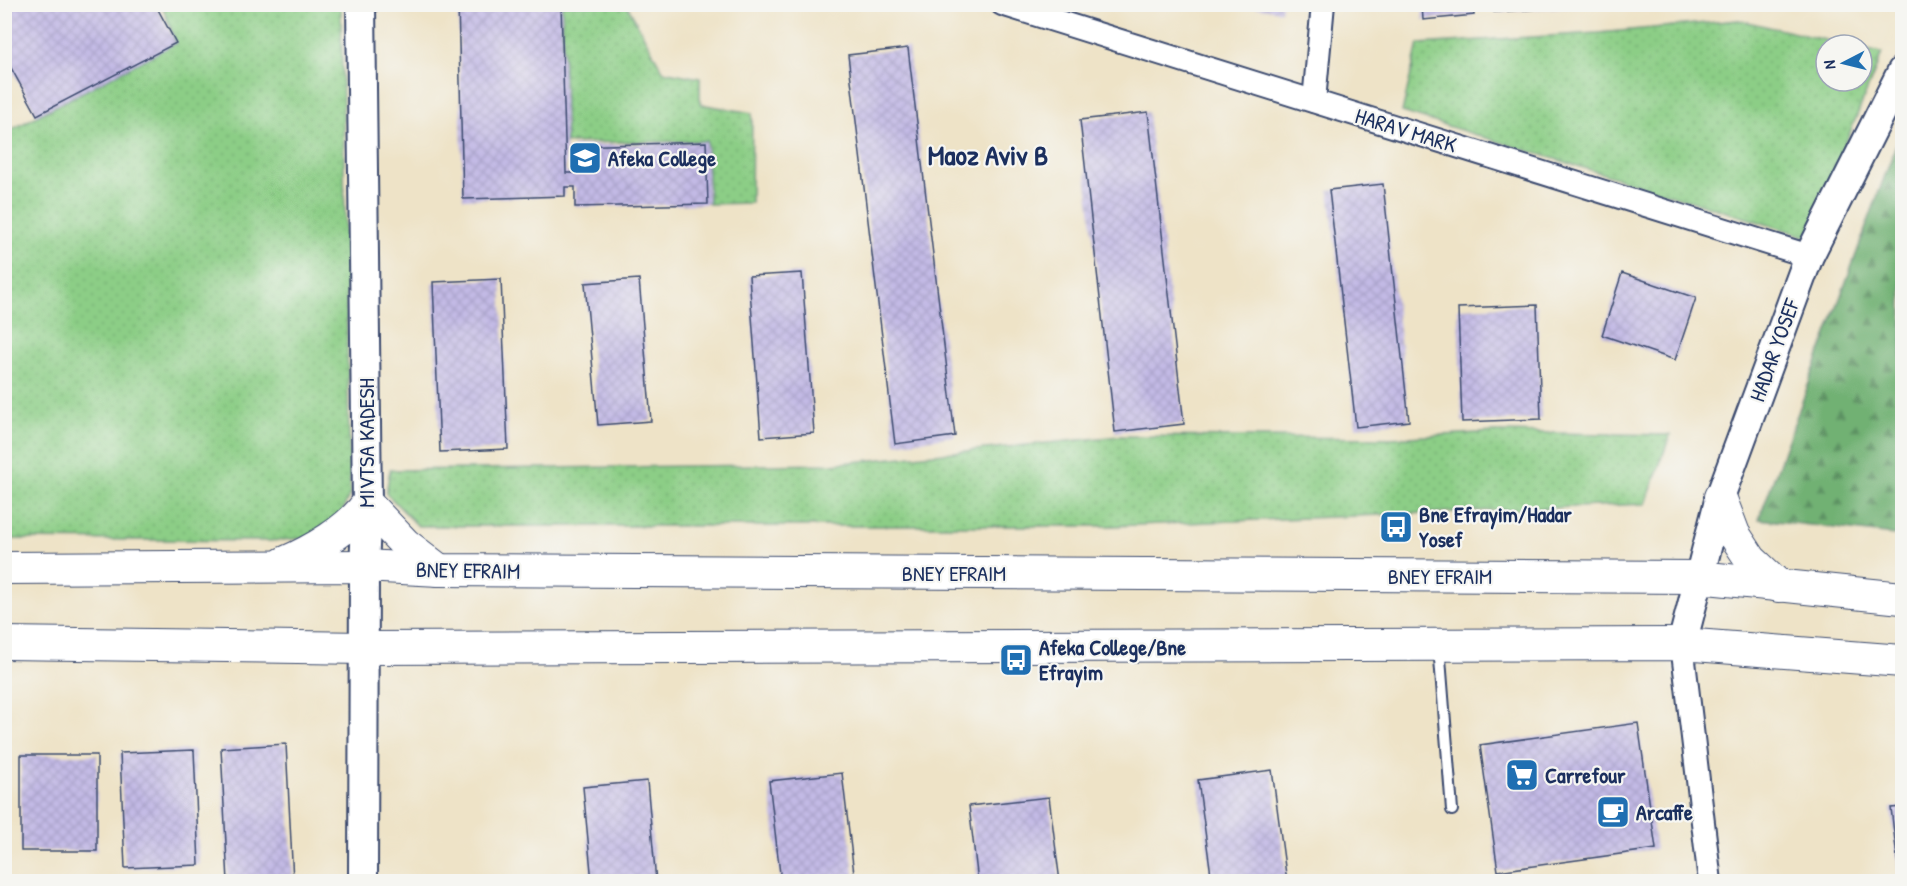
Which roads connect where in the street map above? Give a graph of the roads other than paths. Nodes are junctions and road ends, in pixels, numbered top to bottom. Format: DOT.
graph roads {
  1 [pos="361,4"];
  2 [pos="1002,4"];
  3 [pos="1323,4"];
  4 [pos="1902,71"];
  5 [pos="1314,101"];
  6 [pos="1809,256"];
  7 [pos="1720,496"];
  8 [pos="367,504"];
  9 [pos="278,566"];
  10 [pos="364,566"];
  11 [pos="4,568"];
  12 [pos="439,570"];
  13 [pos="1698,577"];
  14 [pos="1779,586"];
  15 [pos="1902,598"];
  16 [pos="4,643"];
  17 [pos="1439,644"];
  18 [pos="1682,644"];
  19 [pos="365,648"];
  20 [pos="1902,661"];
  21 [pos="1452,810"];
  22 [pos="1709,871"];
  23 [pos="363,882"];
  1 -- 8 [label="street, MIVTSA KADESH"];
  2 -- 5 [label="street, HARAV MARK"];
  3 -- 5 [label="street"];
  4 -- 6 [label="street, HADAR YOSEF"];
  5 -- 6 [label="street, HARAV MARK"];
  6 -- 7 [label="street, HADAR YOSEF"];
  7 -- 13 [label="street, HADAR YOSEF"];
  7 -- 14 [label="main road"];
  8 -- 9 [label="main road"];
  8 -- 10 [label="street, MIVTSA KADESH"];
  8 -- 12 [label="main road"];
  9 -- 10 [label="main road, BNEY EFRAIM"];
  9 -- 11 [label="main road, BNEY EFRAIM"];
  10 -- 12 [label="main road, BNEY EFRAIM"];
  10 -- 19 [label="street, MIVTSA KADESH"];
  12 -- 13 [label="main road, BNEY EFRAIM"];
  13 -- 14 [label="main road, BNEY EFRAIM"];
  13 -- 18 [label="street, HADAR YOSEF"];
  14 -- 15 [label="main road, BNEY EFRAIM"];
  16 -- 19 [label="main road"];
  17 -- 18 [label="main road"];
  17 -- 19 [label="main road"];
  17 -- 21 [label="lane"];
  18 -- 20 [label="main road"];
  18 -- 22 [label="street"];
  19 -- 23 [label="street, MIVTSA KADESH"];
}
